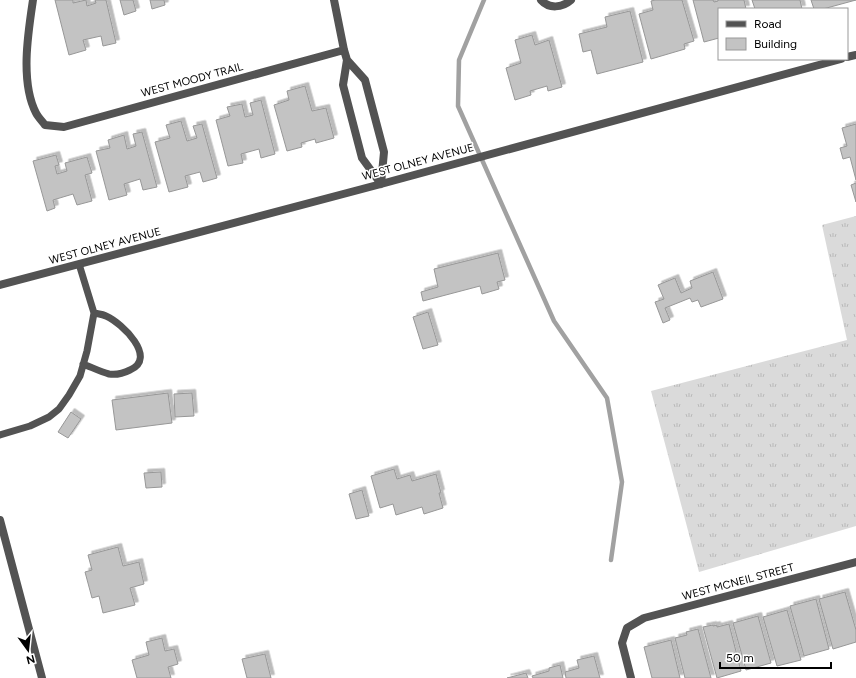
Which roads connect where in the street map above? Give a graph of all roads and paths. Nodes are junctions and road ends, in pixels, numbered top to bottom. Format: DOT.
graph roads {
  1 [pos="33,0"];
  2 [pos="334,0"];
  3 [pos="541,0"];
  4 [pos="571,0"];
  5 [pos="344,50"];
  6 [pos="347,60"];
  7 [pos="837,60"];
  8 [pos="381,184"];
  9 [pos="79,264"];
  10 [pos="0,285"];
  11 [pos="94,313"];
  12 [pos="83,364"];
  13 [pos="0,435"];
  14 [pos="0,520"];
  15 [pos="856,562"];
  16 [pos="42,678"];
  17 [pos="631,678"];
  1 -- 5 [label="street, WEST MOODY TRAIL"];
  2 -- 5 [label="street"];
  3 -- 4 [label="street"];
  5 -- 6 [label="street"];
  6 -- 8 [label="street"];
  6 -- 8 [label="street"];
  7 -- 8 [label="street, WEST OLNEY AVENUE"];
  8 -- 9 [label="street, WEST OLNEY AVENUE"];
  9 -- 10 [label="street, WEST OLNEY AVENUE"];
  9 -- 11 [label="lane"];
  11 -- 12 [label="lane"];
  11 -- 12 [label="lane"];
  12 -- 13 [label="lane"];
  14 -- 16 [label="street"];
  15 -- 17 [label="street, WEST MCNEIL STREET"];
}
